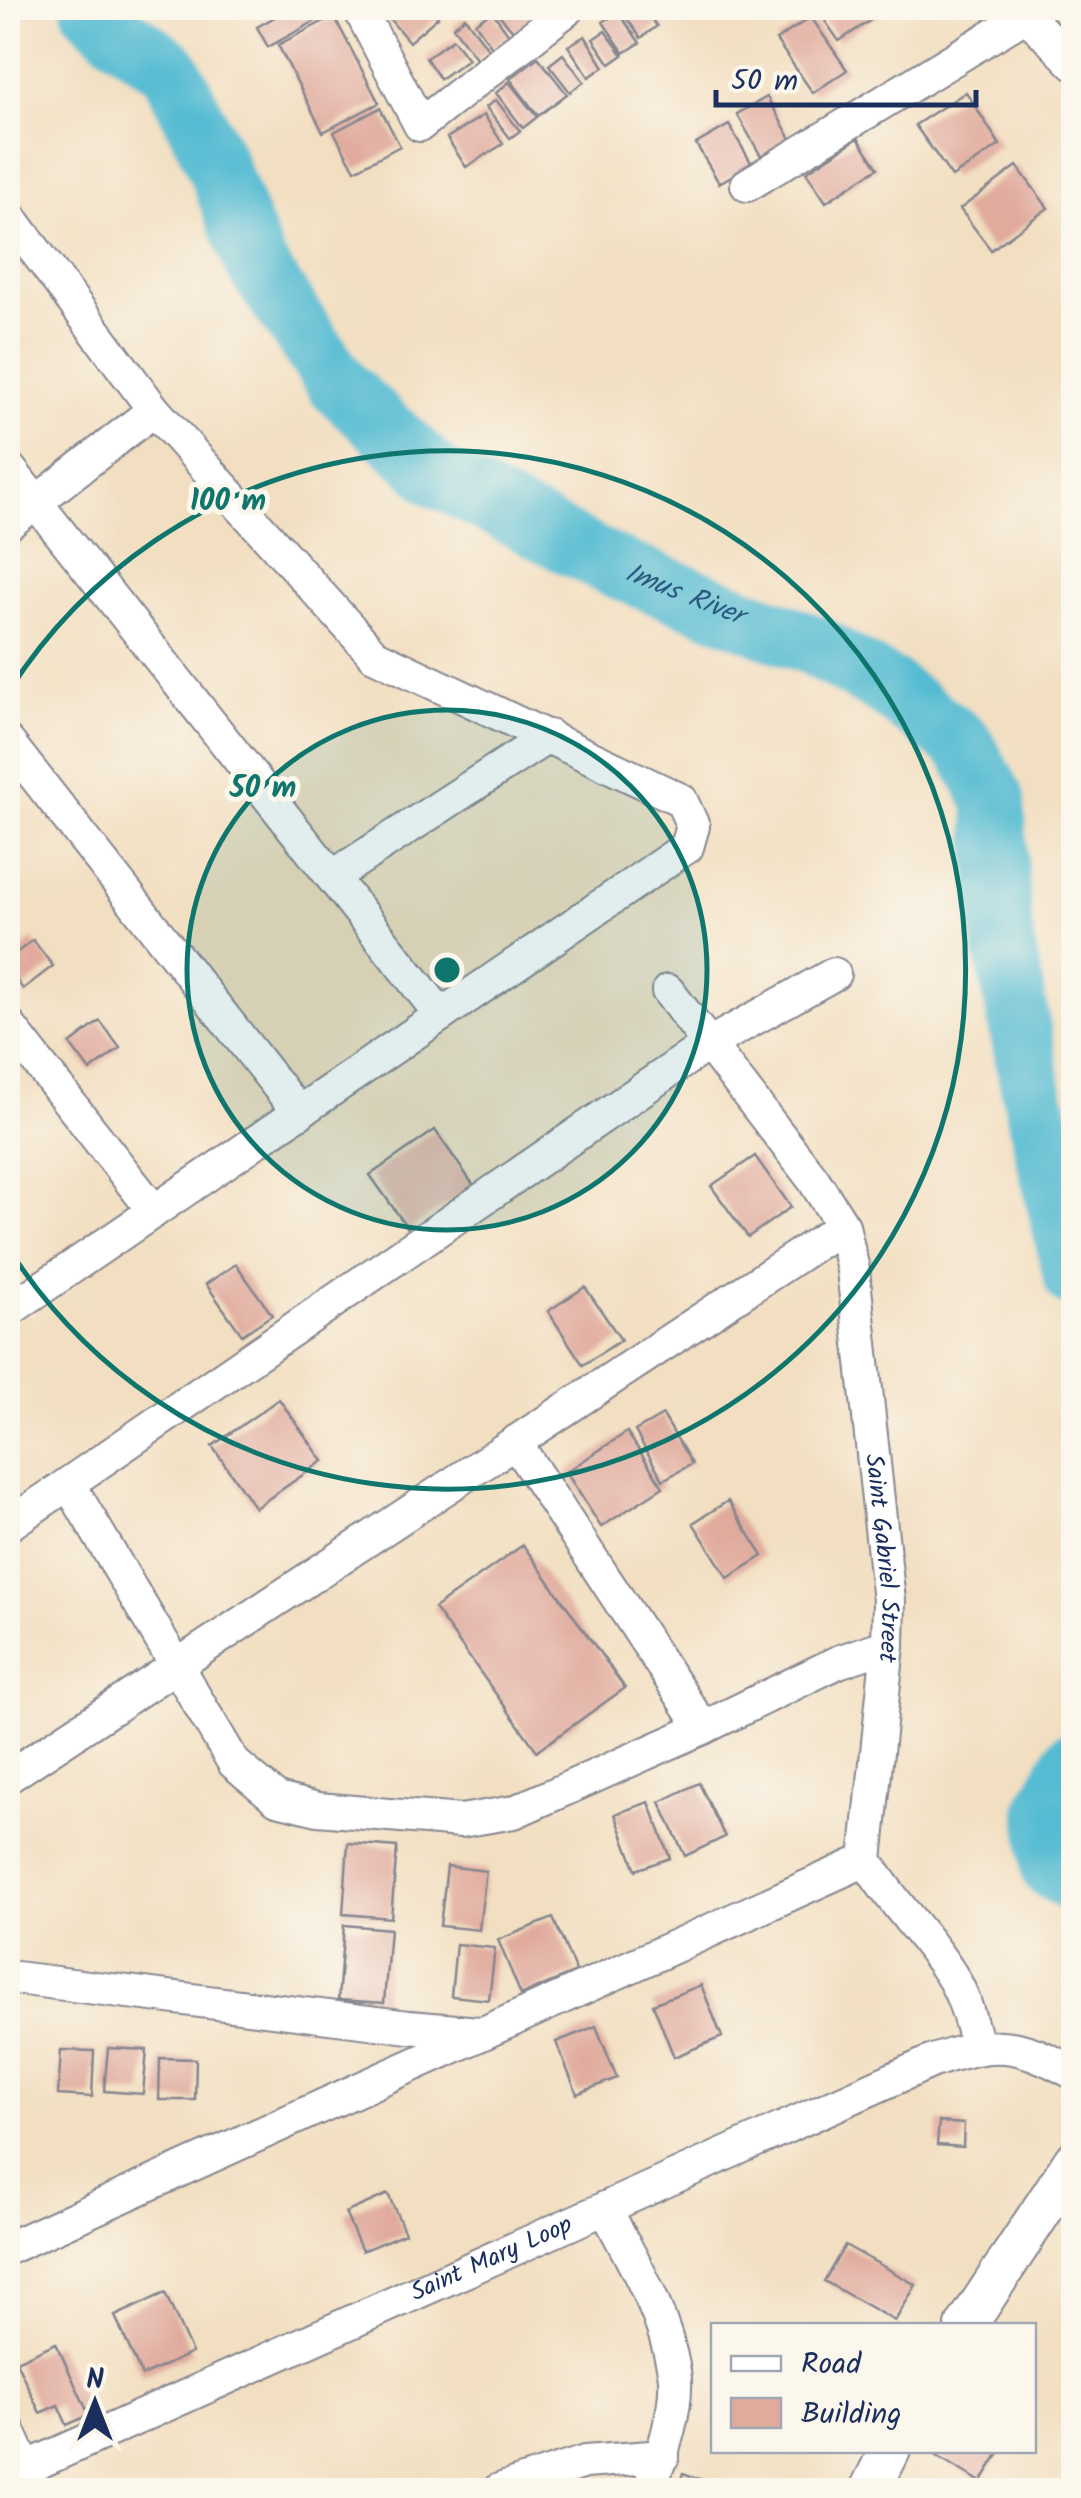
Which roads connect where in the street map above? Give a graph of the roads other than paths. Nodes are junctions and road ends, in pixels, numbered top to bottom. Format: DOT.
graph roads {
  1 [pos="359,8"];
  2 [pos="556,12"];
  3 [pos="1032,12"];
  4 [pos="1074,64"];
  5 [pos="747,185"];
  6 [pos="8,214"];
  7 [pos="154,410"];
  8 [pos="8,468"];
  9 [pos="35,503"];
  10 [pos="8,524"];
  11 [pos="549,736"];
  12 [pos="8,742"];
  13 [pos="332,876"];
  14 [pos="834,974"];
  15 [pos="668,992"];
  16 [pos="441,1015"];
  17 [pos="8,1024"];
  18 [pos="707,1046"];
  19 [pos="299,1113"];
  20 [pos="154,1212"];
  21 [pos="844,1226"];
  22 [pos="8,1311"];
  23 [pos="515,1442"];
  24 [pos="70,1484"];
  25 [pos="8,1525"];
  26 [pos="888,1645"];
  27 [pos="177,1667"];
  28 [pos="704,1728"];
  29 [pos="8,1777"];
  30 [pos="866,1860"];
  31 [pos="8,1977"];
  32 [pos="483,2033"];
  33 [pos="977,2046"];
  34 [pos="1074,2073"];
  35 [pos="1074,2161"];
  36 [pos="605,2208"];
  37 [pos="8,2248"];
  38 [pos="968,2323"];
  39 [pos="8,2430"];
  40 [pos="888,2453"];
  41 [pos="663,2456"];
  42 [pos="16,2472"];
  43 [pos="499,2490"];
  44 [pos="648,2490"];
  45 [pos="870,2490"];
  1 -- 2 [label="street"];
  3 -- 4 [label="street"];
  3 -- 5 [label="street"];
  6 -- 7 [label="street"];
  7 -- 9 [label="street"];
  7 -- 11 [label="street"];
  8 -- 9 [label="street"];
  9 -- 10 [label="street"];
  9 -- 13 [label="street"];
  11 -- 13 [label="street"];
  11 -- 16 [label="street"];
  12 -- 19 [label="street"];
  13 -- 16 [label="street"];
  14 -- 18 [label="street"];
  15 -- 18 [label="street, Saint Gabriel Street"];
  16 -- 19 [label="street"];
  17 -- 20 [label="street"];
  18 -- 21 [label="street, Saint Gabriel Street"];
  18 -- 24 [label="street"];
  19 -- 20 [label="street"];
  20 -- 22 [label="street"];
  21 -- 23 [label="street"];
  21 -- 26 [label="street, Saint Gabriel Street"];
  23 -- 27 [label="street"];
  23 -- 28 [label="street"];
  24 -- 25 [label="street"];
  24 -- 27 [label="street"];
  26 -- 28 [label="street"];
  26 -- 30 [label="street, Saint Gabriel Street"];
  27 -- 28 [label="street"];
  27 -- 29 [label="street"];
  30 -- 32 [label="street"];
  30 -- 33 [label="street"];
  31 -- 32 [label="street"];
  32 -- 37 [label="street"];
  33 -- 34 [label="street"];
  33 -- 36 [label="street, Saint Mary Loop"];
  35 -- 38 [label="street"];
  36 -- 41 [label="street"];
  36 -- 42 [label="street, Saint Mary Loop"];
  39 -- 42 [label="street"];
  40 -- 45 [label="street"];
  41 -- 43 [label="street"];
  41 -- 44 [label="street"];
}
